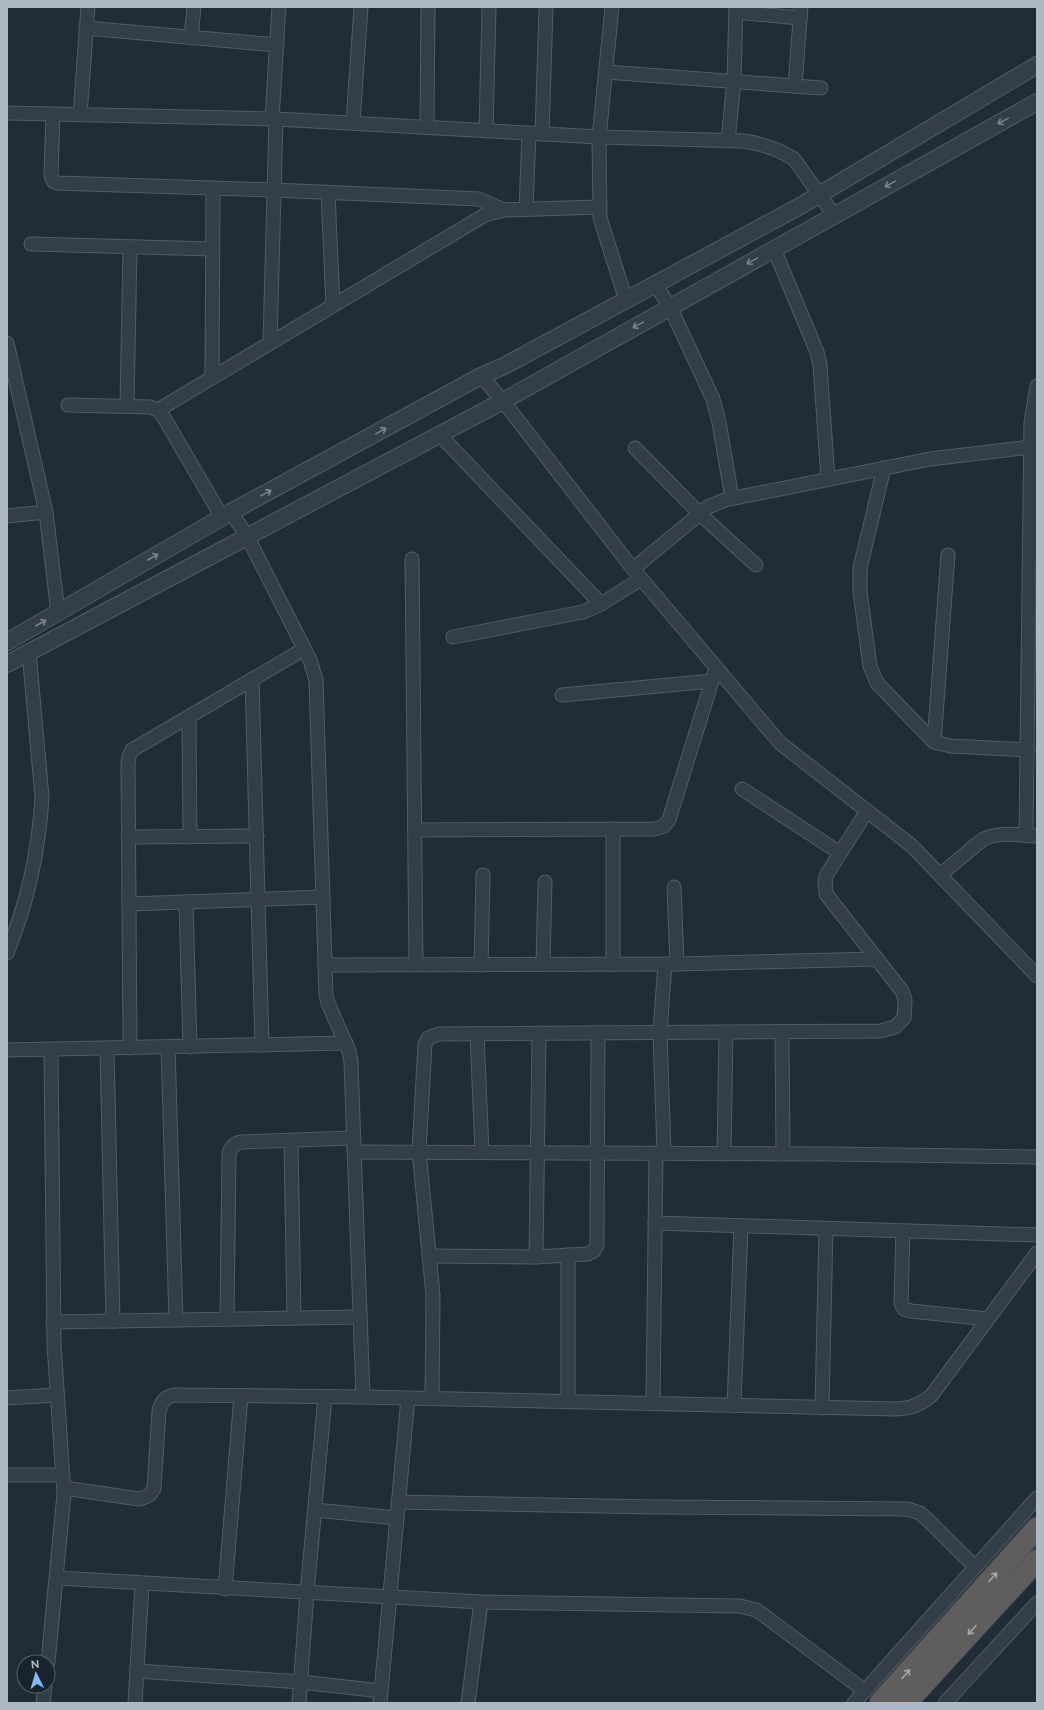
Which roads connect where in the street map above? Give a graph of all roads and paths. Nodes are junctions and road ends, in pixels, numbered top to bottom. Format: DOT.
graph roads {
  1 [pos="88,7"];
  2 [pos="194,7"];
  3 [pos="279,7"];
  4 [pos="361,7"];
  5 [pos="428,7"];
  6 [pos="489,7"];
  7 [pos="546,7"];
  8 [pos="612,7"];
  9 [pos="736,10"];
  10 [pos="800,13"];
  11 [pos="86,28"];
  12 [pos="191,38"];
  13 [pos="277,45"];
  14 [pos="1037,65"];
  15 [pos="606,72"];
  16 [pos="734,80"];
  17 [pos="795,86"];
  18 [pos="821,88"];
  19 [pos="1037,102"];
  20 [pos="7,113"];
  21 [pos="53,114"];
  22 [pos="80,114"];
  23 [pos="274,119"];
  24 [pos="353,123"];
  25 [pos="426,127"];
  26 [pos="486,130"];
  27 [pos="536,133"];
  28 [pos="599,137"];
  29 [pos="728,141"];
  30 [pos="213,188"];
  31 [pos="274,190"];
  32 [pos="328,193"];
  33 [pos="820,195"];
  34 [pos="599,207"];
  35 [pos="526,209"];
  36 [pos="504,210"];
  37 [pos="834,215"];
  38 [pos="31,244"];
  39 [pos="130,247"];
  40 [pos="213,249"];
  41 [pos="774,249"];
  42 [pos="655,284"];
  43 [pos="626,300"];
  44 [pos="333,306"];
  45 [pos="670,307"];
  46 [pos="7,343"];
  47 [pos="270,343"];
  48 [pos="481,376"];
  49 [pos="212,377"];
  50 [pos="1037,389"];
  51 [pos="503,401"];
  52 [pos="68,404"];
  53 [pos="127,406"];
  54 [pos="158,410"];
  55 [pos="439,434"];
  56 [pos="1031,447"];
  57 [pos="635,448"];
  58 [pos="884,468"];
  59 [pos="828,479"];
  60 [pos="732,498"];
  61 [pos="46,512"];
  62 [pos="700,514"];
  63 [pos="226,515"];
  64 [pos="7,516"];
  65 [pos="247,536"];
  66 [pos="948,556"];
  67 [pos="412,559"];
  68 [pos="756,565"];
  69 [pos="637,574"];
  70 [pos="601,604"];
  71 [pos="58,613"];
  72 [pos="453,637"];
  73 [pos="7,642"];
  74 [pos="1033,642"];
  75 [pos="304,649"];
  76 [pos="29,652"];
  77 [pos="7,664"];
  78 [pos="716,668"];
  79 [pos="252,679"];
  80 [pos="712,681"];
  81 [pos="562,696"];
  82 [pos="189,717"];
  83 [pos="934,742"];
  84 [pos="1028,750"];
  85 [pos="742,789"];
  86 [pos="866,811"];
  87 [pos="613,829"];
  88 [pos="415,830"];
  89 [pos="257,836"];
  90 [pos="1032,836"];
  91 [pos="128,837"];
  92 [pos="190,837"];
  93 [pos="840,853"];
  94 [pos="482,875"];
  95 [pos="940,876"];
  96 [pos="545,882"];
  97 [pos="674,887"];
  98 [pos="323,897"];
  99 [pos="258,899"];
  100 [pos="186,902"];
  101 [pos="129,904"];
  102 [pos="8,948"];
  103 [pos="877,959"];
  104 [pos="544,964"];
  105 [pos="613,964"];
  106 [pos="671,964"];
  107 [pos="325,965"];
  108 [pos="416,965"];
  109 [pos="481,965"];
  110 [pos="1037,976"];
  111 [pos="660,1032"];
  112 [pos="726,1032"];
  113 [pos="782,1032"];
  114 [pos="539,1033"];
  115 [pos="598,1033"];
  116 [pos="478,1034"];
  117 [pos="346,1043"];
  118 [pos="262,1045"];
  119 [pos="168,1047"];
  120 [pos="190,1047"];
  121 [pos="130,1048"];
  122 [pos="107,1049"];
  123 [pos="7,1050"];
  124 [pos="51,1050"];
  125 [pos="354,1138"];
  126 [pos="291,1141"];
  127 [pos="354,1152"];
  128 [pos="419,1152"];
  129 [pos="482,1152"];
  130 [pos="537,1152"];
  131 [pos="596,1153"];
  132 [pos="660,1153"];
  133 [pos="724,1154"];
  134 [pos="783,1154"];
  135 [pos="1037,1157"];
  136 [pos="655,1223"];
  137 [pos="741,1226"];
  138 [pos="826,1229"];
  139 [pos="903,1231"];
  140 [pos="1037,1235"];
  141 [pos="1037,1253"];
  142 [pos="568,1255"];
  143 [pos="429,1256"];
  144 [pos="536,1257"];
  145 [pos="360,1317"];
  146 [pos="294,1318"];
  147 [pos="227,1319"];
  148 [pos="988,1319"];
  149 [pos="176,1320"];
  150 [pos="114,1321"];
  151 [pos="53,1322"];
  152 [pos="57,1395"];
  153 [pos="241,1396"];
  154 [pos="325,1397"];
  155 [pos="363,1397"];
  156 [pos="7,1398"];
  157 [pos="408,1398"];
  158 [pos="432,1399"];
  159 [pos="568,1402"];
  160 [pos="653,1404"];
  161 [pos="734,1406"];
  162 [pos="822,1408"];
  163 [pos="7,1475"];
  164 [pos="63,1481"];
  165 [pos="1037,1498"];
  166 [pos="398,1502"];
  167 [pos="315,1510"];
  168 [pos="397,1518"];
  169 [pos="1037,1528"];
  170 [pos="1037,1560"];
  171 [pos="975,1567"];
  172 [pos="57,1578"];
  173 [pos="142,1584"];
  174 [pos="225,1589"];
  175 [pos="307,1594"];
  176 [pos="389,1598"];
  177 [pos="481,1602"];
  178 [pos="1037,1603"];
  179 [pos="49,1654"];
  180 [pos="137,1671"];
  181 [pos="301,1682"];
  182 [pos="380,1697"];
  183 [pos="872,1697"];
  184 [pos="135,1703"];
  185 [pos="299,1703"];
  186 [pos="468,1703"];
  187 [pos="854,1703"];
  188 [pos="906,1703"];
  189 [pos="945,1703"];
  1 -- 11 [label="street"];
  2 -- 12 [label="street"];
  3 -- 13 [label="street"];
  4 -- 24 [label="street"];
  5 -- 25 [label="street"];
  6 -- 26 [label="street"];
  7 -- 27 [label="street"];
  8 -- 15 [label="street"];
  9 -- 10 [label="street"];
  9 -- 16 [label="street"];
  10 -- 17 [label="street"];
  11 -- 12 [label="street"];
  11 -- 22 [label="street"];
  12 -- 13 [label="street"];
  13 -- 23 [label="street"];
  14 -- 33 [label="street"];
  15 -- 16 [label="street"];
  15 -- 28 [label="street"];
  16 -- 17 [label="street"];
  16 -- 29 [label="street"];
  17 -- 18 [label="street"];
  19 -- 37 [label="street, one-way"];
  20 -- 21 [label="street"];
  21 -- 22 [label="street"];
  21 -- 30 [label="street"];
  22 -- 23 [label="street"];
  23 -- 24 [label="street"];
  23 -- 31 [label="street"];
  24 -- 25 [label="street"];
  25 -- 26 [label="street"];
  26 -- 27 [label="street"];
  27 -- 28 [label="street"];
  27 -- 35 [label="street"];
  28 -- 29 [label="street"];
  28 -- 34 [label="street"];
  29 -- 33 [label="street"];
  30 -- 31 [label="street"];
  30 -- 40 [label="street"];
  31 -- 32 [label="street"];
  31 -- 47 [label="street"];
  32 -- 36 [label="street"];
  32 -- 44 [label="street"];
  33 -- 37 [label="street"];
  33 -- 42 [label="street"];
  34 -- 35 [label="street"];
  34 -- 43 [label="street"];
  35 -- 36 [label="street"];
  36 -- 44 [label="street"];
  37 -- 41 [label="street"];
  38 -- 39 [label="street"];
  39 -- 40 [label="street"];
  39 -- 53 [label="street"];
  40 -- 49 [label="street"];
  41 -- 45 [label="street, one-way"];
  41 -- 59 [label="street"];
  42 -- 43 [label="street"];
  42 -- 45 [label="street"];
  43 -- 48 [label="street"];
  44 -- 47 [label="street"];
  45 -- 51 [label="street, one-way"];
  45 -- 60 [label="street"];
  46 -- 61 [label="street"];
  47 -- 49 [label="street"];
  48 -- 51 [label="street"];
  63 -- 48 [label="street, one-way"];
  49 -- 54 [label="street"];
  50 -- 56 [label="street"];
  51 -- 55 [label="street"];
  51 -- 69 [label="street"];
  52 -- 53 [label="street"];
  53 -- 54 [label="street"];
  54 -- 63 [label="street"];
  55 -- 65 [label="street"];
  55 -- 70 [label="street"];
  56 -- 58 [label="street"];
  56 -- 74 [label="street"];
  57 -- 62 [label="street"];
  58 -- 59 [label="street"];
  58 -- 83 [label="street"];
  59 -- 60 [label="street"];
  60 -- 62 [label="street"];
  61 -- 64 [label="street"];
  61 -- 71 [label="street"];
  62 -- 68 [label="street"];
  62 -- 69 [label="street"];
  63 -- 65 [label="street"];
  71 -- 63 [label="street, one-way"];
  65 -- 75 [label="street"];
  65 -- 76 [label="street"];
  66 -- 83 [label="street"];
  67 -- 88 [label="street"];
  69 -- 70 [label="street"];
  69 -- 78 [label="street"];
  70 -- 72 [label="street"];
  73 -- 71 [label="street, one-way"];
  74 -- 84 [label="street"];
  75 -- 79 [label="street"];
  75 -- 98 [label="street"];
  76 -- 77 [label="street"];
  76 -- 102 [label="street"];
  78 -- 80 [label="street"];
  78 -- 86 [label="street"];
  79 -- 82 [label="street"];
  79 -- 89 [label="street"];
  80 -- 81 [label="street"];
  80 -- 87 [label="street"];
  82 -- 91 [label="street"];
  82 -- 92 [label="street"];
  83 -- 84 [label="street"];
  84 -- 90 [label="street"];
  85 -- 93 [label="street"];
  86 -- 93 [label="street"];
  86 -- 95 [label="street"];
  87 -- 88 [label="street"];
  87 -- 105 [label="street"];
  88 -- 108 [label="street"];
  89 -- 92 [label="street"];
  89 -- 99 [label="street"];
  90 -- 95 [label="street"];
  91 -- 92 [label="street"];
  91 -- 101 [label="street"];
  93 -- 103 [label="street"];
  94 -- 109 [label="street"];
  95 -- 110 [label="street"];
  96 -- 104 [label="street"];
  97 -- 106 [label="street"];
  98 -- 99 [label="street"];
  98 -- 107 [label="street"];
  99 -- 100 [label="street"];
  99 -- 118 [label="street"];
  100 -- 101 [label="street"];
  100 -- 120 [label="street"];
  101 -- 121 [label="street"];
  103 -- 106 [label="street"];
  103 -- 113 [label="street"];
  104 -- 105 [label="street"];
  104 -- 109 [label="street"];
  105 -- 106 [label="street"];
  106 -- 111 [label="street"];
  107 -- 108 [label="street"];
  107 -- 117 [label="street"];
  108 -- 109 [label="street"];
  111 -- 112 [label="street"];
  111 -- 115 [label="street"];
  111 -- 132 [label="street"];
  112 -- 113 [label="street"];
  112 -- 133 [label="street"];
  113 -- 134 [label="street"];
  114 -- 115 [label="street"];
  114 -- 116 [label="street"];
  114 -- 130 [label="street"];
  115 -- 131 [label="street"];
  116 -- 128 [label="street"];
  116 -- 129 [label="street"];
  117 -- 118 [label="street"];
  117 -- 125 [label="street"];
  118 -- 120 [label="street"];
  119 -- 120 [label="street"];
  119 -- 121 [label="street"];
  119 -- 149 [label="street"];
  121 -- 122 [label="street"];
  122 -- 124 [label="street"];
  122 -- 150 [label="street"];
  123 -- 124 [label="street"];
  124 -- 151 [label="street"];
  125 -- 126 [label="street"];
  125 -- 127 [label="street"];
  126 -- 146 [label="street"];
  126 -- 147 [label="street"];
  127 -- 128 [label="street"];
  127 -- 145 [label="street"];
  128 -- 129 [label="street"];
  128 -- 143 [label="street"];
  129 -- 130 [label="street"];
  130 -- 131 [label="street"];
  130 -- 144 [label="street"];
  131 -- 132 [label="street"];
  131 -- 142 [label="street"];
  132 -- 133 [label="street"];
  132 -- 136 [label="street"];
  133 -- 134 [label="street"];
  134 -- 135 [label="street"];
  136 -- 137 [label="street"];
  136 -- 160 [label="street"];
  137 -- 138 [label="street"];
  137 -- 161 [label="street"];
  138 -- 139 [label="street"];
  138 -- 162 [label="street"];
  139 -- 140 [label="street"];
  139 -- 148 [label="street"];
  141 -- 148 [label="street"];
  142 -- 144 [label="street"];
  142 -- 159 [label="street"];
  143 -- 144 [label="street"];
  143 -- 158 [label="street"];
  145 -- 146 [label="street"];
  145 -- 155 [label="street"];
  146 -- 147 [label="street"];
  147 -- 149 [label="street"];
  148 -- 162 [label="street"];
  149 -- 150 [label="street"];
  150 -- 151 [label="street"];
  151 -- 152 [label="street"];
  152 -- 156 [label="street"];
  152 -- 164 [label="street"];
  153 -- 154 [label="street"];
  153 -- 164 [label="street"];
  153 -- 174 [label="street"];
  154 -- 155 [label="street"];
  154 -- 167 [label="street"];
  155 -- 157 [label="street"];
  157 -- 158 [label="street"];
  157 -- 166 [label="street"];
  158 -- 159 [label="street"];
  159 -- 160 [label="street"];
  160 -- 161 [label="street"];
  161 -- 162 [label="street"];
  163 -- 164 [label="street"];
  164 -- 172 [label="street"];
  165 -- 171 [label="street"];
  166 -- 168 [label="street"];
  166 -- 171 [label="street"];
  167 -- 168 [label="street"];
  167 -- 175 [label="street"];
  168 -- 176 [label="street"];
  183 -- 169 [label="highway, one-way"];
  170 -- 188 [label="highway, one-way"];
  171 -- 183 [label="street"];
  172 -- 173 [label="street"];
  172 -- 179 [label="street"];
  173 -- 174 [label="street"];
  173 -- 180 [label="street"];
  174 -- 175 [label="street"];
  175 -- 176 [label="street"];
  175 -- 181 [label="street"];
  176 -- 177 [label="street"];
  176 -- 182 [label="street"];
  177 -- 183 [label="street"];
  177 -- 186 [label="street"];
  178 -- 189 [label="street"];
  180 -- 181 [label="street"];
  180 -- 184 [label="street"];
  181 -- 182 [label="street"];
  181 -- 185 [label="street"];
  183 -- 187 [label="street"];
}
